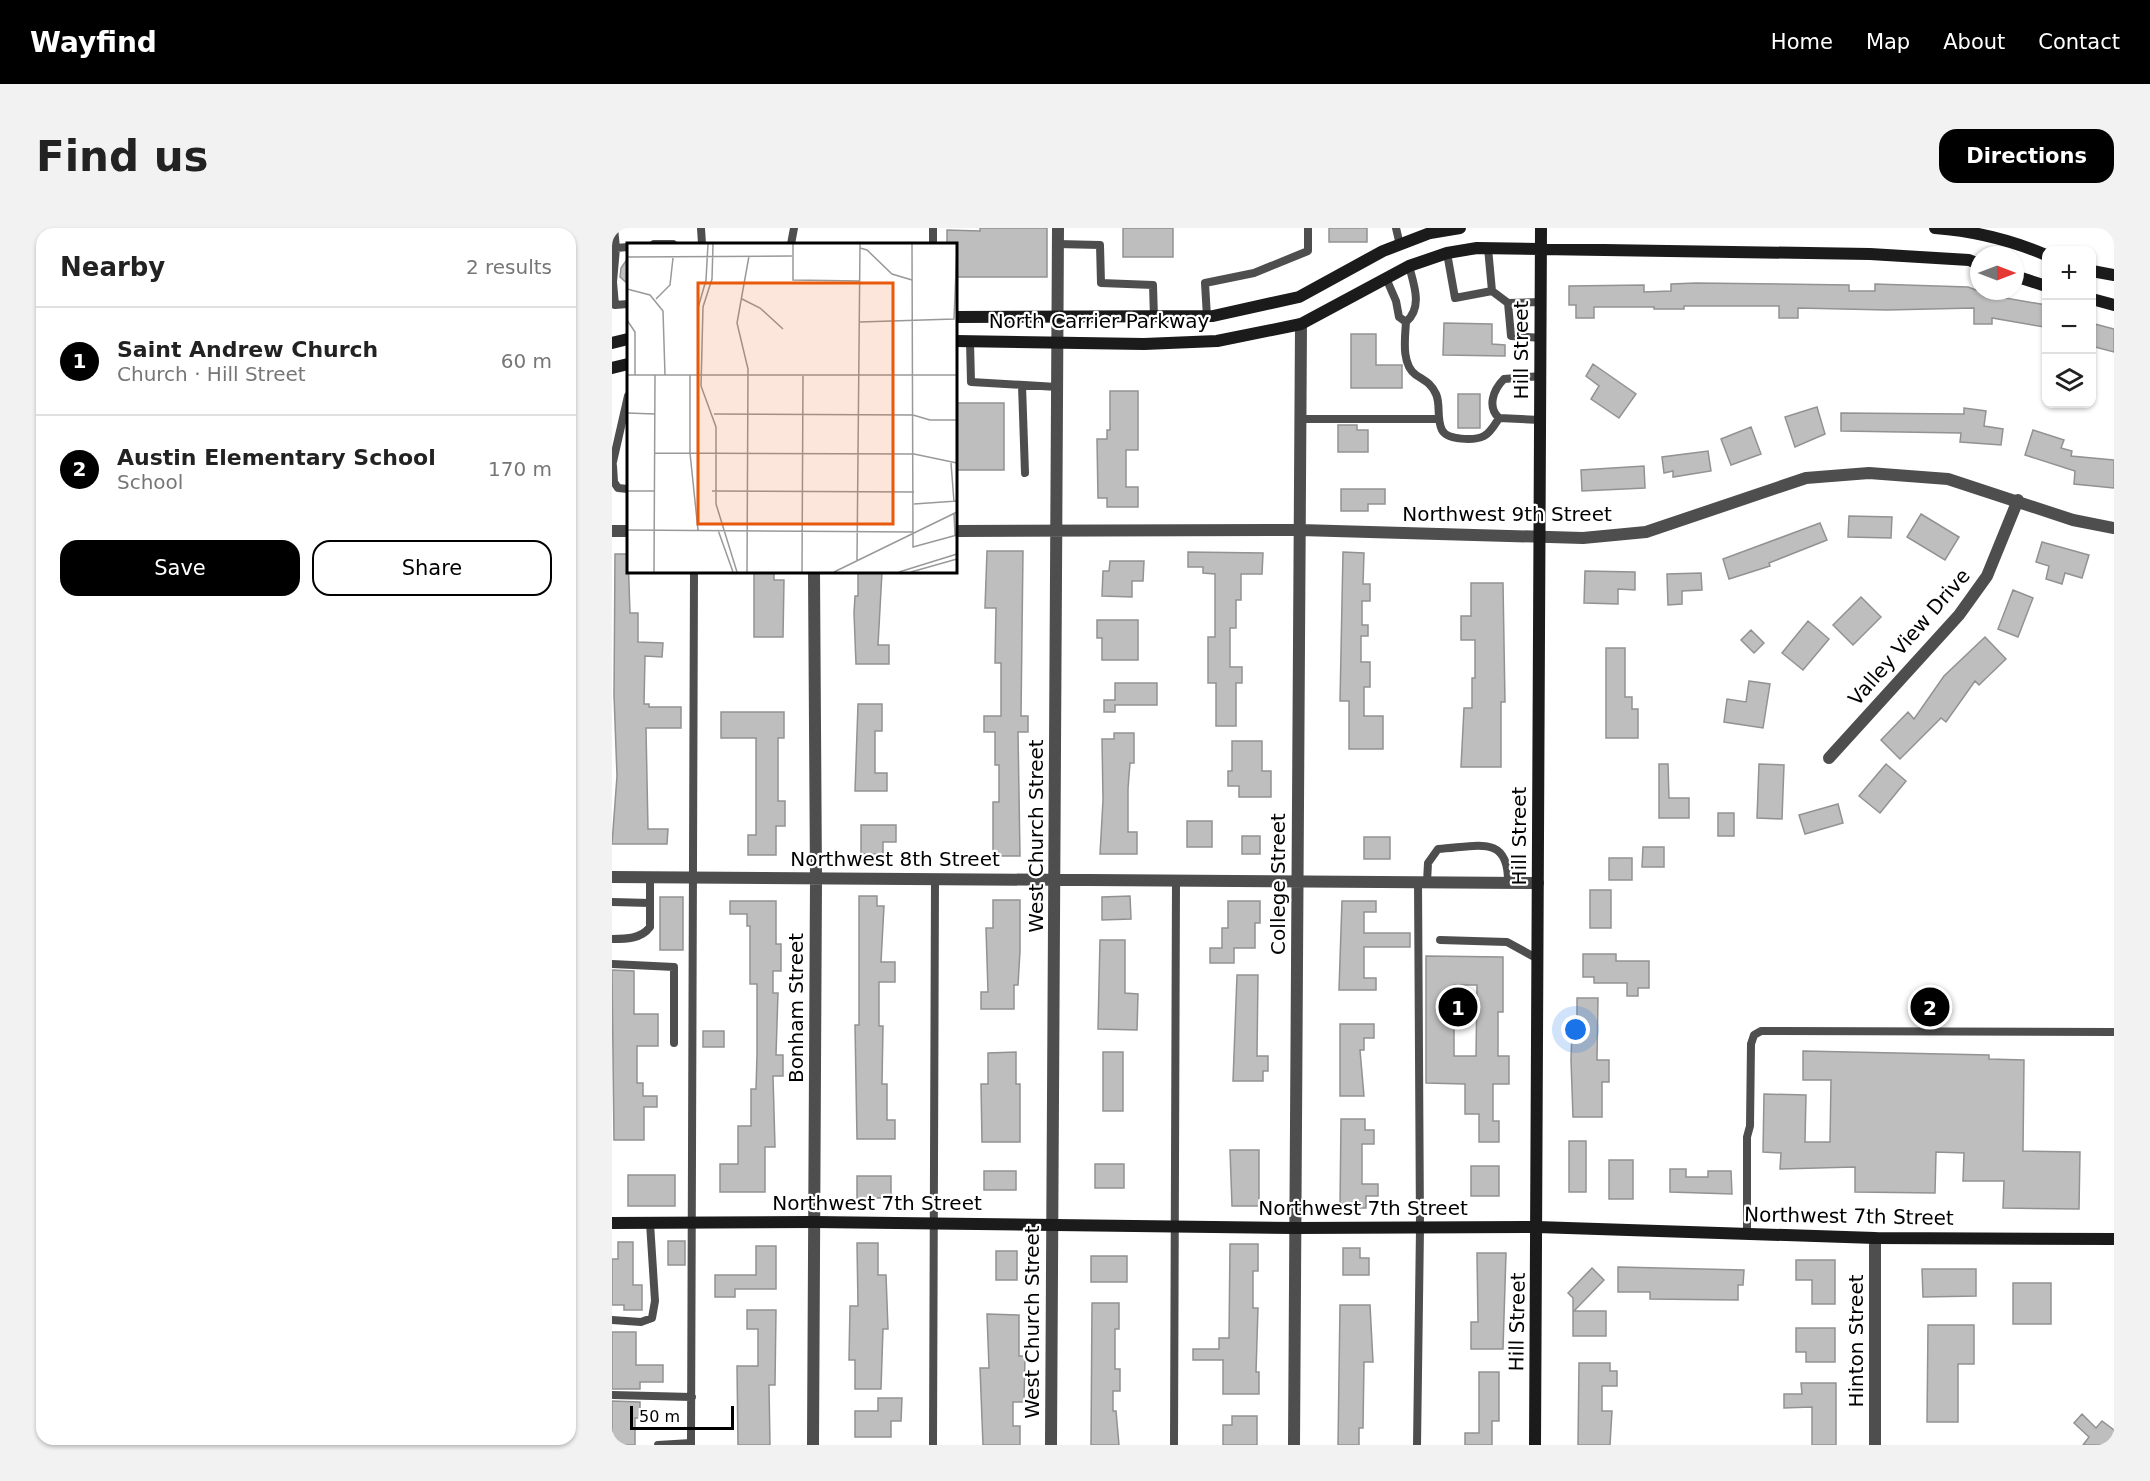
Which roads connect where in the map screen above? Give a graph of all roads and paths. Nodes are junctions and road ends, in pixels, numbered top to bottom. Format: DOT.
graph roads {
  1 [pos="614,228"];
  2 [pos="701,228"];
  3 [pos="794,228"];
  4 [pos="1058,228"];
  5 [pos="1308,228"];
  6 [pos="1396,228"];
  7 [pos="1460,228"];
  8 [pos="1541,228"];
  9 [pos="1935,228"];
  10 [pos="702,243"];
  11 [pos="791,243"];
  12 [pos="1058,244"];
  13 [pos="1400,245"];
  14 [pos="627,247"];
  15 [pos="1541,247"];
  16 [pos="616,248"];
  17 [pos="1488,248"];
  18 [pos="1447,253"];
  19 [pos="2042,253"];
  20 [pos="1970,260"];
  21 [pos="1409,266"];
  22 [pos="2096,272"];
  23 [pos="2114,274"];
  24 [pos="1386,278"];
  25 [pos="2024,279"];
  26 [pos="2042,285"];
  27 [pos="1492,291"];
  28 [pos="2096,300"];
  29 [pos="1541,302"];
  30 [pos="1508,303"];
  31 [pos="627,304"];
  32 [pos="2114,304"];
  33 [pos="1058,316"];
  34 [pos="1207,316"];
  35 [pos="957,317"];
  36 [pos="1154,318"];
  37 [pos="1406,322"];
  38 [pos="1301,324"];
  39 [pos="1542,338"];
  40 [pos="627,339"];
  41 [pos="957,341"];
  42 [pos="970,341"];
  43 [pos="1057,341"];
  44 [pos="612,343"];
  45 [pos="627,364"];
  46 [pos="612,368"];
  47 [pos="1541,376"];
  48 [pos="1022,385"];
  49 [pos="1057,387"];
  50 [pos="627,401"];
  51 [pos="1499,418"];
  52 [pos="1300,419"];
  53 [pos="1438,419"];
  54 [pos="1540,420"];
  55 [pos="613,466"];
  56 [pos="1025,473"];
  57 [pos="627,489"];
  58 [pos="2018,500"];
  59 [pos="2114,528"];
  60 [pos="1300,530"];
  61 [pos="957,531"];
  62 [pos="1056,531"];
  63 [pos="1539,538"];
  64 [pos="694,573"];
  65 [pos="814,573"];
  66 [pos="1829,758"];
  67 [pos="612,877"];
  68 [pos="650,877"];
  69 [pos="694,878"];
  70 [pos="816,879"];
  71 [pos="935,879"];
  72 [pos="1055,879"];
  73 [pos="1176,880"];
  74 [pos="1298,881"];
  75 [pos="1423,882"];
  76 [pos="1508,883"];
  77 [pos="1538,883"];
  78 [pos="612,903"];
  79 [pos="650,903"];
  80 [pos="612,939"];
  81 [pos="1440,940"];
  82 [pos="1538,959"];
  83 [pos="612,964"];
  84 [pos="2114,1032"];
  85 [pos="674,1044"];
  86 [pos="814,1222"];
  87 [pos="612,1223"];
  88 [pos="650,1223"];
  89 [pos="693,1223"];
  90 [pos="935,1223"];
  91 [pos="1052,1224"];
  92 [pos="1174,1226"];
  93 [pos="1537,1227"];
  94 [pos="1295,1228"];
  95 [pos="1420,1228"];
  96 [pos="1747,1234"];
  97 [pos="1875,1238"];
  98 [pos="2114,1239"];
  99 [pos="612,1320"];
  100 [pos="612,1395"];
  101 [pos="692,1397"];
  102 [pos="691,1444"];
  103 [pos="658,1445"];
  104 [pos="813,1445"];
  105 [pos="933,1445"];
  106 [pos="1051,1445"];
  107 [pos="1174,1445"];
  108 [pos="1294,1445"];
  109 [pos="1417,1445"];
  110 [pos="1535,1445"];
  111 [pos="1875,1445"];
  1 -- 16 [label="lane"];
  2 -- 10 [label="lane"];
  3 -- 11 [label="lane"];
  4 -- 12 [label="street, West Church Street"];
  5 -- 34 [label="lane"];
  6 -- 13 [label="lane"];
  7 -- 13 [label="street, North Carrier Parkway"];
  8 -- 15 [label="street, Hill Street"];
  9 -- 19 [label="street"];
  12 -- 33 [label="street, West Church Street"];
  12 -- 36 [label="lane"];
  13 -- 34 [label="street, North Carrier Parkway"];
  14 -- 16 [label="lane"];
  15 -- 17 [label="street, North Carrier Parkway"];
  15 -- 20 [label="street, North Carrier Parkway"];
  15 -- 29 [label="street, Hill Street"];
  16 -- 31 [label="lane"];
  17 -- 18 [label="street, North Carrier Parkway"];
  17 -- 27 [label="lane"];
  18 -- 21 [label="street, North Carrier Parkway"];
  18 -- 27 [label="lane"];
  21 -- 24 [label="street, North Carrier Parkway"];
  21 -- 37 [label="lane"];
  22 -- 23 [label="street"];
  24 -- 37 [label="lane"];
  24 -- 38 [label="street, North Carrier Parkway"];
  25 -- 26 [label="street"];
  27 -- 30 [label="lane"];
  28 -- 32 [label="street"];
  29 -- 30 [label="lane"];
  29 -- 39 [label="street, Hill Street"];
  30 -- 39 [label="lane"];
  33 -- 35 [label="street, North Carrier Parkway"];
  33 -- 36 [label="street, North Carrier Parkway"];
  33 -- 43 [label="street, West Church Street"];
  34 -- 36 [label="street, North Carrier Parkway"];
  37 -- 53 [label="lane"];
  38 -- 43 [label="street, North Carrier Parkway"];
  38 -- 52 [label="street, College Street"];
  39 -- 47 [label="street, Hill Street"];
  40 -- 44 [label="street"];
  41 -- 42 [label="street, North Carrier Parkway"];
  42 -- 43 [label="street, North Carrier Parkway"];
  42 -- 48 [label="lane"];
  43 -- 49 [label="street, West Church Street"];
  45 -- 46 [label="street"];
  47 -- 51 [label="lane"];
  47 -- 54 [label="street, Hill Street"];
  48 -- 49 [label="lane"];
  48 -- 56 [label="lane"];
  49 -- 62 [label="street, West Church Street"];
  50 -- 55 [label="lane"];
  51 -- 53 [label="lane"];
  51 -- 54 [label="lane"];
  52 -- 53 [label="lane"];
  52 -- 60 [label="street, College Street"];
  54 -- 63 [label="street, Hill Street"];
  55 -- 57 [label="lane"];
  58 -- 59 [label="street, Northwest 9th Street"];
  58 -- 63 [label="street, Northwest 9th Street"];
  58 -- 66 [label="street, Valley View Drive"];
  60 -- 62 [label="street, Northwest 9th Street"];
  60 -- 63 [label="street, Northwest 9th Street"];
  60 -- 74 [label="street, College Street"];
  61 -- 62 [label="street, Northwest 9th Street"];
  62 -- 72 [label="street, West Church Street"];
  63 -- 77 [label="street, Hill Street"];
  64 -- 69 [label="lane"];
  65 -- 70 [label="street, Bonham Street"];
  67 -- 68 [label="street, Northwest 8th Street"];
  68 -- 69 [label="street, Northwest 8th Street"];
  68 -- 79 [label="lane"];
  69 -- 70 [label="street, Northwest 8th Street"];
  69 -- 89 [label="lane"];
  70 -- 71 [label="street, Northwest 8th Street"];
  70 -- 86 [label="street, Bonham Street"];
  71 -- 72 [label="street, Northwest 8th Street"];
  71 -- 90 [label="lane"];
  72 -- 73 [label="street, Northwest 8th Street"];
  72 -- 91 [label="street, West Church Street"];
  73 -- 74 [label="street, Northwest 8th Street"];
  73 -- 92 [label="lane"];
  74 -- 75 [label="street, Northwest 8th Street"];
  74 -- 94 [label="street, College Street"];
  75 -- 76 [label="street, Northwest 8th Street"];
  75 -- 76 [label="lane"];
  75 -- 95 [label="lane"];
  76 -- 77 [label="street, Northwest 8th Street"];
  77 -- 82 [label="street, Hill Street"];
  78 -- 79 [label="lane"];
  79 -- 80 [label="lane"];
  81 -- 82 [label="lane"];
  82 -- 93 [label="street, Hill Street"];
  83 -- 85 [label="lane"];
  84 -- 96 [label="lane"];
  86 -- 89 [label="street, Northwest 7th Street"];
  86 -- 90 [label="street, Northwest 7th Street"];
  86 -- 104 [label="street, Bonham Street"];
  87 -- 88 [label="street, Northwest 7th Street"];
  88 -- 89 [label="street, Northwest 7th Street"];
  88 -- 99 [label="lane"];
  89 -- 101 [label="lane"];
  90 -- 91 [label="street, Northwest 7th Street"];
  90 -- 105 [label="lane"];
  91 -- 92 [label="street, Northwest 7th Street"];
  91 -- 106 [label="street, West Church Street"];
  92 -- 94 [label="street, Northwest 7th Street"];
  92 -- 107 [label="lane"];
  93 -- 95 [label="street, Northwest 7th Street"];
  93 -- 96 [label="street, Northwest 7th Street"];
  93 -- 110 [label="street, Hill Street"];
  94 -- 95 [label="street, Northwest 7th Street"];
  94 -- 108 [label="street, College Street"];
  95 -- 109 [label="lane"];
  96 -- 97 [label="street, Northwest 7th Street"];
  97 -- 98 [label="street, Northwest 7th Street"];
  97 -- 111 [label="street, Hinton Street"];
  100 -- 101 [label="lane"];
  101 -- 102 [label="lane"];
  102 -- 103 [label="lane"];
}
